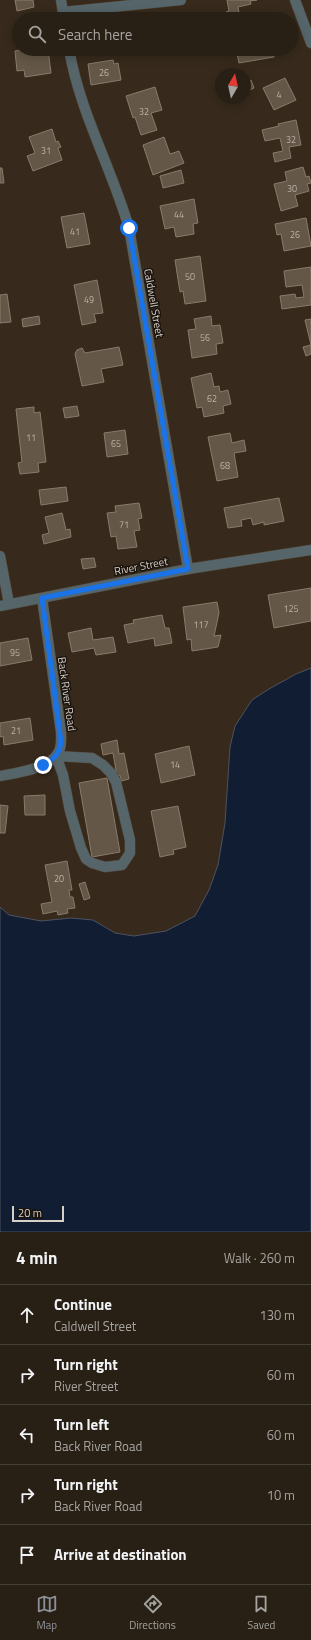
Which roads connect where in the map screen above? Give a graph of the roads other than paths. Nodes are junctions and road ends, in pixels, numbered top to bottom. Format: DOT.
graph roads {
  1 [pos="61,0"];
  2 [pos="181,0"];
  3 [pos="295,0"];
  4 [pos="63,12"];
  5 [pos="93,12"];
  6 [pos="311,43"];
  7 [pos="70,56"];
  8 [pos="311,550"];
  9 [pos="0,556"];
  10 [pos="188,569"];
  11 [pos="42,598"];
  12 [pos="5,605"];
  13 [pos="56,756"];
  14 [pos="0,776"];
  1 -- 4 [label="street"];
  2 -- 5 [label="street"];
  3 -- 6 [label="street"];
  7 -- 10 [label="street, Caldwell Street"];
  8 -- 10 [label="street, River Street"];
  9 -- 12 [label="street"];
  10 -- 11 [label="street, River Street"];
  11 -- 12 [label="street, River Street"];
  11 -- 13 [label="street, Back River Road"];
  13 -- 13 [label="street"];
  13 -- 14 [label="street"];
}
